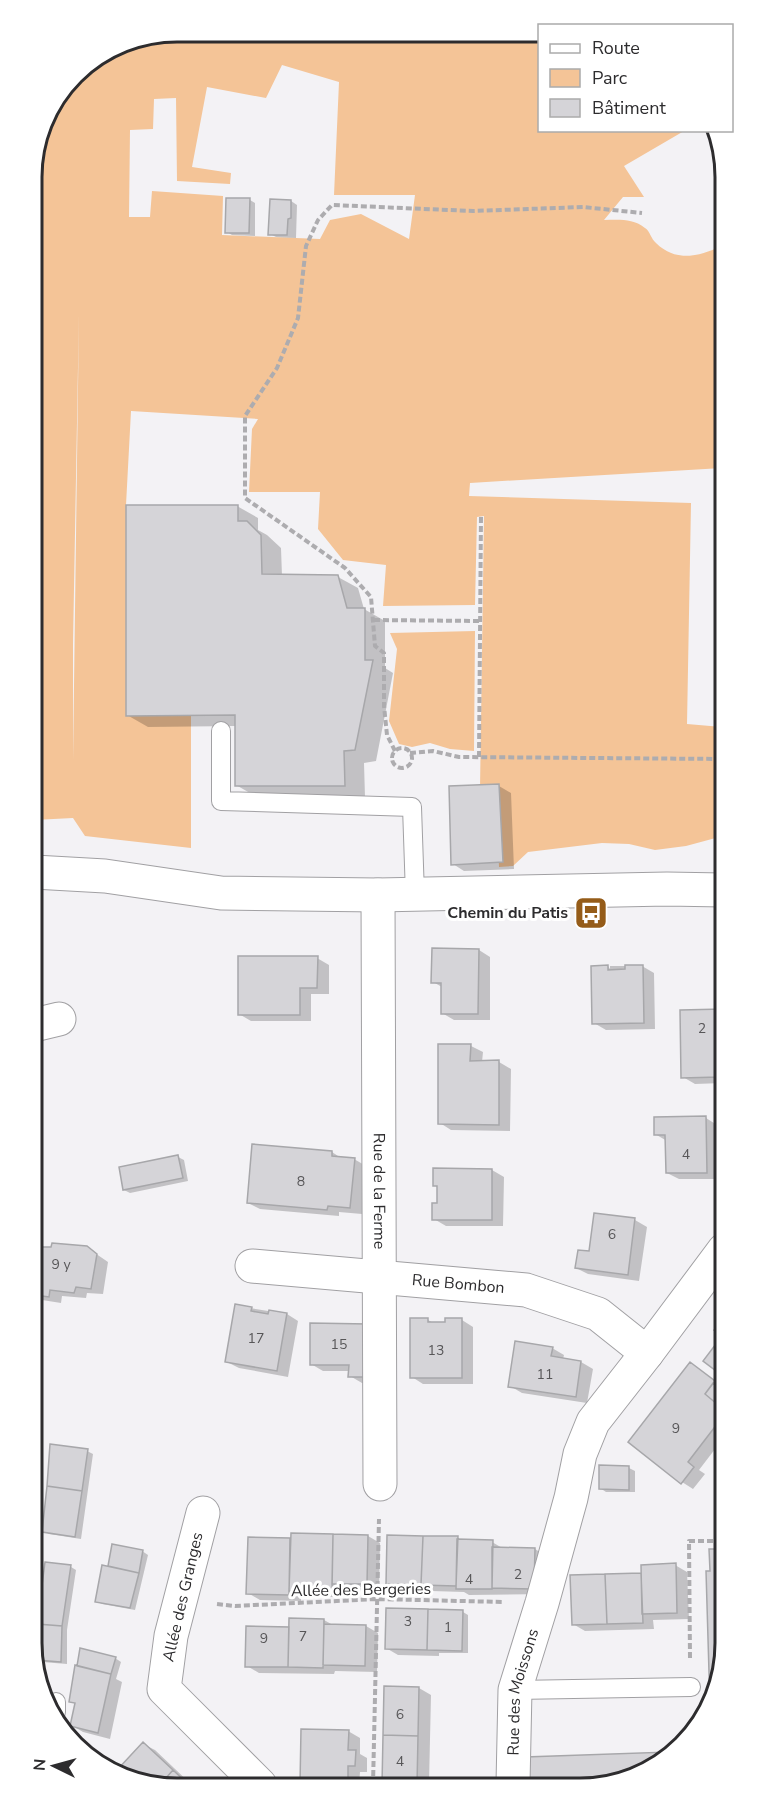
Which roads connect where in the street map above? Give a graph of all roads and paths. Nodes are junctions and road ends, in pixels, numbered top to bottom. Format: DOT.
graph roads {
  1 [pos="642,213"];
  2 [pos="481,515"];
  3 [pos="374,620"];
  4 [pos="480,621"];
  5 [pos="221,731"];
  6 [pos="395,751"];
  7 [pos="410,753"];
  8 [pos="478,757"];
  9 [pos="715,759"];
  10 [pos="42,872"];
  11 [pos="715,890"];
  12 [pos="416,895"];
  13 [pos="378,896"];
  14 [pos="715,1262"];
  15 [pos="252,1266"];
  16 [pos="379,1278"];
  17 [pos="647,1353"];
  18 [pos="380,1484"];
  19 [pos="202,1513"];
  20 [pos="715,1541"];
  21 [pos="181,1598"];
  22 [pos="377,1599"];
  23 [pos="542,1603"];
  24 [pos="690,1687"];
  25 [pos="515,1690"];
  26 [pos="253,1778"];
  27 [pos="373,1778"];
  28 [pos="513,1778"];
  1 -- 3 [label="path"];
  2 -- 4 [label="path"];
  3 -- 4 [label="path"];
  3 -- 6 [label="path"];
  4 -- 8 [label="path"];
  5 -- 12 [label="lane"];
  6 -- 7 [label="path"];
  6 -- 7 [label="path"];
  7 -- 8 [label="path"];
  8 -- 9 [label="path"];
  10 -- 13 [label="street"];
  11 -- 12 [label="street"];
  12 -- 13 [label="street"];
  13 -- 16 [label="street, Rue de la Ferme"];
  14 -- 17 [label="street"];
  15 -- 16 [label="street, Rue Bombon"];
  16 -- 17 [label="street, Rue Bombon"];
  16 -- 18 [label="street, Rue de la Ferme"];
  17 -- 23 [label="street, Rue des Moissons"];
  18 -- 22 [label="path"];
  19 -- 21 [label="street, Allée des Granges"];
  20 -- 24 [label="path"];
  21 -- 22 [label="path, Allée des Bergeries"];
  21 -- 26 [label="street, Allée des Granges"];
  22 -- 23 [label="path, Allée des Bergeries"];
  22 -- 27 [label="path"];
  23 -- 25 [label="street, Rue des Moissons"];
  24 -- 25 [label="lane"];
  25 -- 28 [label="street, Rue des Moissons"];
}
